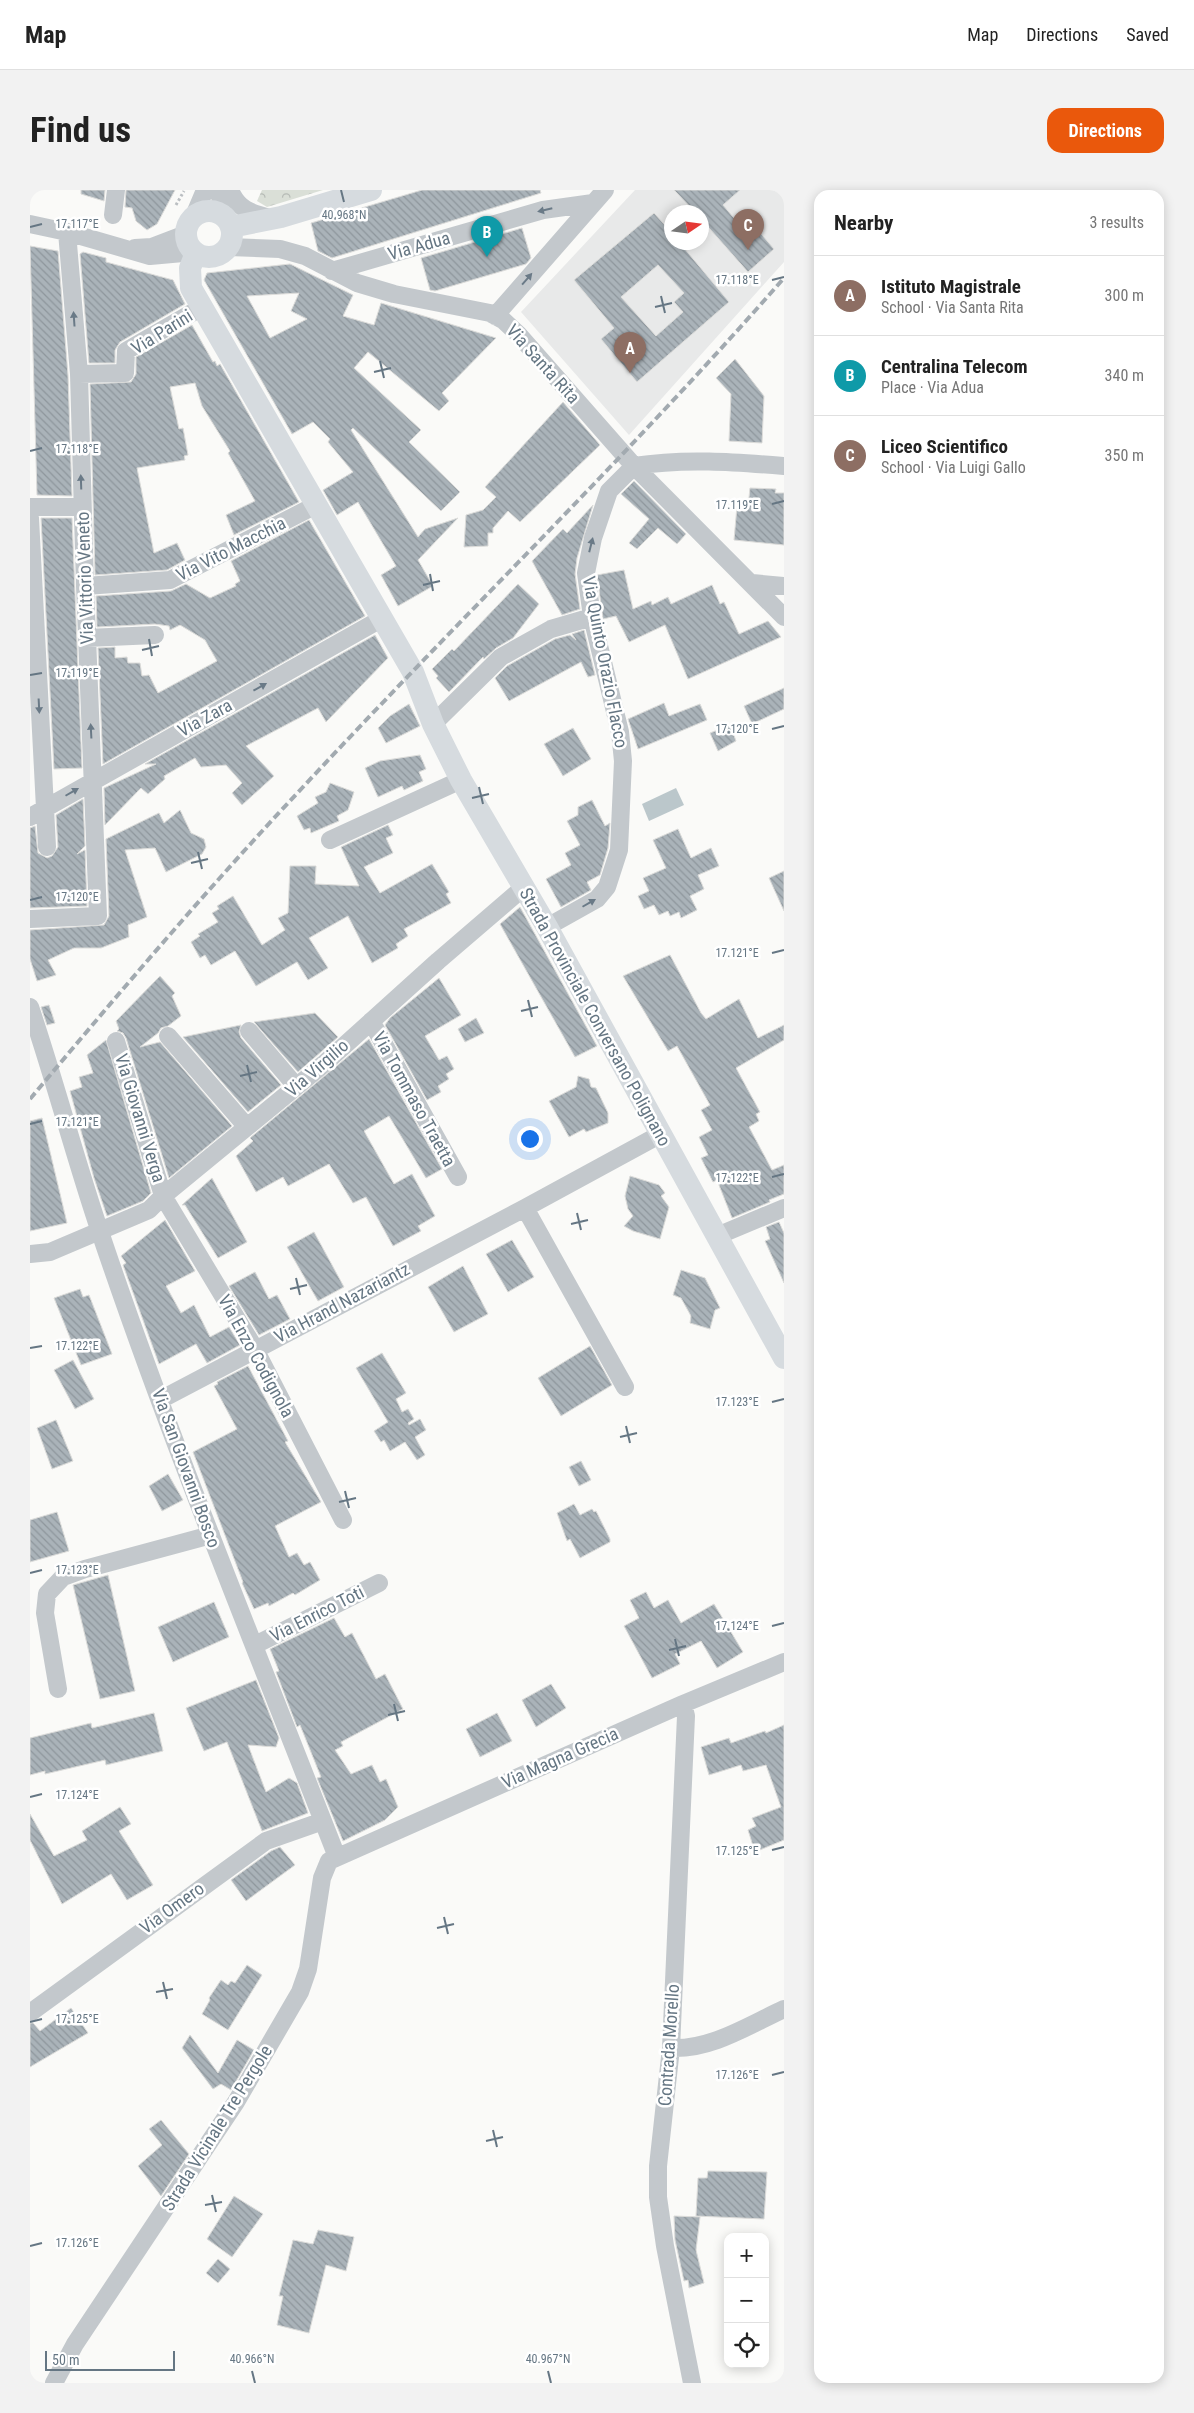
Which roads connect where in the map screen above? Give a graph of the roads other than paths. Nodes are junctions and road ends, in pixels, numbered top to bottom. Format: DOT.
graph roads {
  1 [pos="116,190"];
  2 [pos="204,190"];
  3 [pos="220,190"];
  4 [pos="230,190"];
  5 [pos="371,190"];
  6 [pos="599,196"];
  7 [pos="113,215"];
  8 [pos="270,218"];
  9 [pos="30,224"];
  10 [pos="227,229"];
  11 [pos="68,232"];
  12 [pos="189,232"];
  13 [pos="332,271"];
  14 [pos="202,307"];
  15 [pos="496,316"];
  16 [pos="78,374"];
  17 [pos="634,466"];
  18 [pos="784,466"];
  19 [pos="316,505"];
  20 [pos="30,507"];
  21 [pos="82,507"];
  22 [pos="30,518"];
  23 [pos="752,583"];
  24 [pos="85,586"];
  25 [pos="784,586"];
  26 [pos="592,617"];
  27 [pos="784,617"];
  28 [pos="381,619"];
  29 [pos="155,635"];
  30 [pos="87,638"];
  31 [pos="433,724"];
  32 [pos="36,750"];
  33 [pos="94,780"];
  34 [pos="461,780"];
  35 [pos="37,812"];
  36 [pos="330,840"];
  37 [pos="47,848"];
  38 [pos="522,888"];
  39 [pos="30,919"];
  40 [pos="547,927"];
  41 [pos="30,1007"];
  42 [pos="371,1021"];
  43 [pos="249,1031"];
  44 [pos="168,1036"];
  45 [pos="116,1041"];
  46 [pos="296,1086"];
  47 [pos="247,1127"];
  48 [pos="660,1134"];
  49 [pos="458,1177"];
  50 [pos="163,1196"];
  51 [pos="525,1208"];
  52 [pos="784,1208"];
  53 [pos="100,1231"];
  54 [pos="717,1236"];
  55 [pos="30,1254"];
  56 [pos="254,1349"];
  57 [pos="784,1358"];
  58 [pos="624,1387"];
  59 [pos="160,1400"];
  60 [pos="343,1520"];
  61 [pos="211,1535"];
  62 [pos="379,1583"];
  63 [pos="255,1645"];
  64 [pos="784,1662"];
  65 [pos="58,1689"];
  66 [pos="684,1704"];
  67 [pos="323,1821"];
  68 [pos="337,1857"];
  69 [pos="784,2009"];
  70 [pos="30,2013"];
  71 [pos="671,2048"];
  72 [pos="54,2383"];
  73 [pos="692,2383"];
  1 -- 7 [label="street"];
  2 -- 12 [label="street"];
  3 -- 10 [label="street"];
  4 -- 8 [label="street"];
  5 -- 8 [label="main road"];
  6 -- 13 [label="street, Via Adua, one-way"];
  15 -- 6 [label="street, one-way"];
  8 -- 10 [label="main road"];
  9 -- 11 [label="street"];
  10 -- 12 [label="main road"];
  10 -- 12 [label="main road"];
  10 -- 13 [label="street, Via Santa Rita"];
  11 -- 12 [label="street"];
  16 -- 11 [label="street, Via Vittorio Veneto, one-way"];
  12 -- 14 [label="main road, Strada Provinciale Conversano Polignano"];
  13 -- 15 [label="street, Via Santa Rita"];
  14 -- 16 [label="street, Via Parini"];
  14 -- 19 [label="main road, Strada Provinciale Conversano Polignano"];
  15 -- 17 [label="street, Via Santa Rita"];
  21 -- 16 [label="street, Via Vittorio Veneto, one-way"];
  17 -- 18 [label="street"];
  17 -- 23 [label="street, Via Santa Rita"];
  26 -- 17 [label="street, Via Quinto Orazio Flacco, one-way"];
  19 -- 24 [label="street, Via Vito Macchia"];
  19 -- 28 [label="main road, Strada Provinciale Conversano Polignano"];
  20 -- 21 [label="street"];
  21 -- 24 [label="street, Via Vittorio Veneto"];
  22 -- 32 [label="street, one-way"];
  23 -- 25 [label="street"];
  23 -- 27 [label="street, Via Santa Rita"];
  24 -- 30 [label="street, Via Vittorio Veneto"];
  26 -- 31 [label="street"];
  40 -- 26 [label="street, Via Quinto Orazio Flacco, one-way"];
  28 -- 31 [label="main road, Strada Provinciale Conversano Polignano"];
  33 -- 28 [label="street, Via Zara, one-way"];
  29 -- 30 [label="street"];
  33 -- 30 [label="street, Via Vittorio Veneto, one-way"];
  31 -- 34 [label="main road, Strada Provinciale Conversano Polignano"];
  32 -- 35 [label="street"];
  35 -- 33 [label="street, Via Zara, one-way"];
  33 -- 39 [label="street, Via Vittorio Veneto"];
  34 -- 36 [label="street"];
  34 -- 38 [label="main road, Strada Provinciale Conversano Polignano"];
  35 -- 37 [label="street"];
  38 -- 40 [label="main road, Strada Provinciale Conversano Polignano"];
  38 -- 42 [label="street, Via Virgilio"];
  40 -- 48 [label="main road, Strada Provinciale Conversano Polignano"];
  41 -- 53 [label="street, Via San Giovanni Bosco"];
  42 -- 46 [label="street, Via Virgilio"];
  42 -- 49 [label="street, Via Tommaso Traetta"];
  43 -- 46 [label="street"];
  44 -- 47 [label="street"];
  45 -- 50 [label="street, Via Giovanni Verga"];
  46 -- 47 [label="street, Via Virgilio"];
  47 -- 50 [label="street, Via Virgilio"];
  48 -- 51 [label="street, Via Hrand Nazariantz"];
  48 -- 54 [label="main road, Strada Provinciale Conversano Polignano"];
  50 -- 53 [label="street, Via Virgilio"];
  50 -- 56 [label="street, Via Enzo Codignola"];
  51 -- 56 [label="street, Via Hrand Nazariantz"];
  51 -- 58 [label="street"];
  52 -- 54 [label="street"];
  53 -- 55 [label="street, Via Virgilio"];
  53 -- 59 [label="street, Via San Giovanni Bosco"];
  54 -- 57 [label="main road, Strada Provinciale Conversano Polignano"];
  56 -- 59 [label="street, Via Hrand Nazariantz"];
  56 -- 60 [label="street, Via Enzo Codignola"];
  59 -- 61 [label="street, Via San Giovanni Bosco"];
  61 -- 63 [label="street, Via San Giovanni Bosco"];
  61 -- 65 [label="street"];
  62 -- 63 [label="street, Via Enrico Toti"];
  63 -- 67 [label="street, Via San Giovanni Bosco"];
  64 -- 66 [label="street, Via Magna Grecia"];
  66 -- 68 [label="street, Via Magna Grecia"];
  66 -- 71 [label="street, Contrada Morello"];
  67 -- 68 [label="street, Via San Giovanni Bosco"];
  67 -- 70 [label="street, Via Omero"];
  68 -- 72 [label="street, Strada Vicinale Tre Pergole"];
  69 -- 71 [label="street"];
  71 -- 73 [label="street, Contrada Morello"];
}
